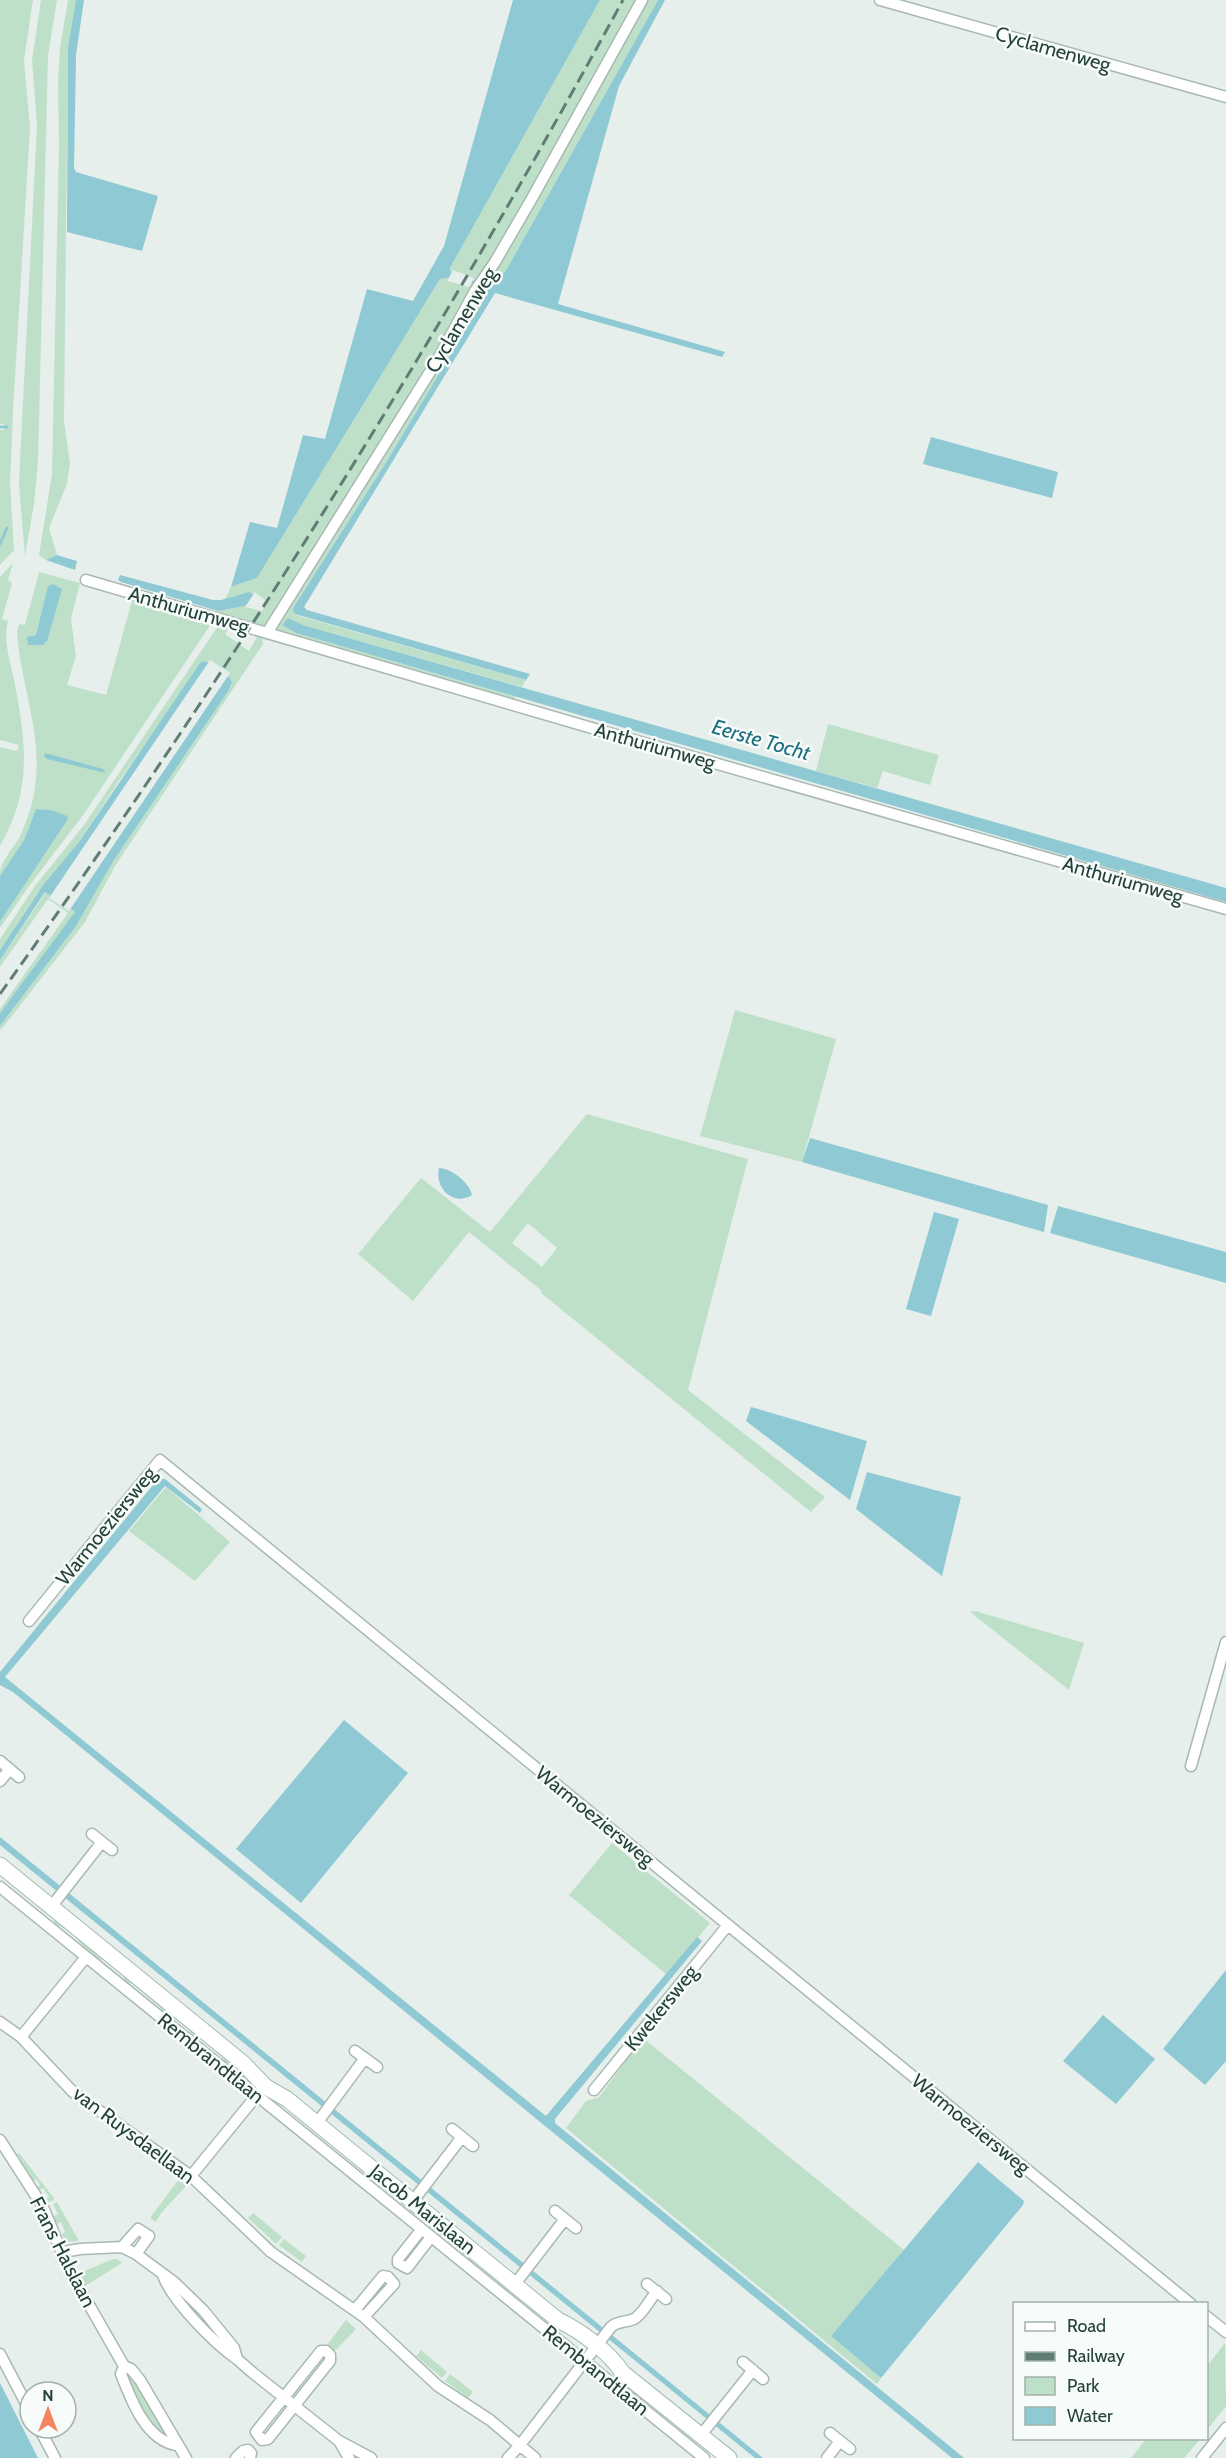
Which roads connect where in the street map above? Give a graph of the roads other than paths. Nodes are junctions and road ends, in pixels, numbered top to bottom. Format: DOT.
graph roads {
  1 [pos="642,0"];
  2 [pos="880,0"];
  3 [pos="1226,97"];
  4 [pos="86,580"];
  5 [pos="267,633"];
  6 [pos="1226,909"];
  7 [pos="29,1621"];
  8 [pos="1226,1642"];
  9 [pos="0,1761"];
  10 [pos="1191,1766"];
  11 [pos="10,1769"];
  12 [pos="19,1777"];
  13 [pos="0,1781"];
  14 [pos="92,1834"];
  15 [pos="102,1842"];
  16 [pos="112,1850"];
  17 [pos="0,1865"];
  18 [pos="0,1887"];
  19 [pos="59,1897"];
  20 [pos="728,1925"];
  21 [pos="86,1957"];
  22 [pos="0,2022"];
  23 [pos="21,2037"];
  24 [pos="356,2051"];
  25 [pos="365,2058"];
  26 [pos="377,2067"];
  27 [pos="594,2091"];
  28 [pos="257,2096"];
  29 [pos="320,2118"];
  30 [pos="452,2129"];
  31 [pos="462,2138"];
  32 [pos="0,2140"];
  33 [pos="473,2146"];
  34 [pos="191,2176"];
  35 [pos="416,2196"];
  36 [pos="555,2211"];
  37 [pos="565,2219"];
  38 [pos="576,2228"];
  39 [pos="421,2230"];
  40 [pos="431,2237"];
  41 [pos="122,2247"];
  42 [pos="63,2252"];
  43 [pos="136,2254"];
  44 [pos="519,2279"];
  45 [pos="666,2299"];
  46 [pos="1189,2302"];
  47 [pos="1208,2318"];
  48 [pos="1226,2332"];
  49 [pos="594,2350"];
  50 [pos="0,2354"];
  51 [pos="742,2362"];
  52 [pos="124,2366"];
  53 [pos="753,2370"];
  54 [pos="763,2379"];
  55 [pos="18,2388"];
  56 [pos="284,2397"];
  57 [pos="295,2406"];
  58 [pos="1226,2428"];
  59 [pos="704,2432"];
  60 [pos="830,2433"];
  61 [pos="45,2440"];
  62 [pos="339,2441"];
  63 [pos="840,2442"];
  64 [pos="176,2445"];
  65 [pos="520,2445"];
  66 [pos="850,2449"];
  67 [pos="55,2458"];
  68 [pos="186,2458"];
  69 [pos="236,2458"];
  70 [pos="250,2458"];
  71 [pos="349,2458"];
  72 [pos="371,2458"];
  73 [pos="508,2458"];
  74 [pos="535,2458"];
  75 [pos="704,2458"];
  76 [pos="729,2458"];
  77 [pos="826,2458"];
  78 [pos="1202,2458"];
  1 -- 5 [label="street, Cyclamenweg"];
  2 -- 3 [label="street, Cyclamenweg"];
  4 -- 5 [label="street, Anthuriumweg"];
  5 -- 6 [label="street, Anthuriumweg"];
  7 -- 20 [label="street, Warmoeziersweg"];
  8 -- 10 [label="street"];
  9 -- 11 [label="street"];
  11 -- 12 [label="street"];
  11 -- 13 [label="street"];
  14 -- 15 [label="street"];
  15 -- 16 [label="street"];
  15 -- 19 [label="street"];
  17 -- 19 [label="main road, Jacob Marislaan"];
  18 -- 21 [label="street, Rembrandtlaan"];
  19 -- 29 [label="main road, Jacob Marislaan"];
  20 -- 27 [label="street, Kwekersweg"];
  20 -- 46 [label="street, Warmoeziersweg"];
  21 -- 23 [label="street"];
  21 -- 28 [label="street, Rembrandtlaan"];
  22 -- 23 [label="street, van Ruysdaellaan"];
  23 -- 34 [label="street, van Ruysdaellaan"];
  24 -- 25 [label="street"];
  25 -- 26 [label="street"];
  25 -- 29 [label="street"];
  28 -- 34 [label="street"];
  28 -- 39 [label="street, Rembrandtlaan"];
  29 -- 35 [label="main road, Jacob Marislaan"];
  30 -- 31 [label="street"];
  31 -- 33 [label="street"];
  31 -- 35 [label="street"];
  32 -- 42 [label="street, Frans Halslaan"];
  34 -- 65 [label="street, van Ruysdaellaan"];
  35 -- 44 [label="main road, Jacob Marislaan"];
  36 -- 37 [label="street"];
  37 -- 38 [label="street"];
  37 -- 44 [label="street"];
  39 -- 40 [label="street, Rembrandtlaan"];
  39 -- 40 [label="street"];
  40 -- 49 [label="street, Rembrandtlaan"];
  41 -- 42 [label="street"];
  41 -- 43 [label="street"];
  41 -- 43 [label="street"];
  42 -- 52 [label="street, Frans Halslaan"];
  43 -- 56 [label="street"];
  44 -- 49 [label="main road, Jacob Marislaan"];
  45 -- 49 [label="street"];
  47 -- 48 [label="street"];
  49 -- 59 [label="main road, Jacob Marislaan"];
  49 -- 65 [label="street"];
  49 -- 75 [label="street, Rembrandtlaan"];
  50 -- 55 [label="street"];
  51 -- 53 [label="street"];
  52 -- 64 [label="street, Frans Halslaan"];
  52 -- 64 [label="street, Frans Halslaan"];
  53 -- 54 [label="street"];
  53 -- 59 [label="street"];
  56 -- 57 [label="street"];
  56 -- 57 [label="street"];
  56 -- 57 [label="street"];
  57 -- 62 [label="street"];
  58 -- 78 [label="street"];
  59 -- 76 [label="main road, Jacob Marislaan"];
  60 -- 63 [label="street"];
  61 -- 67 [label="street"];
  62 -- 71 [label="street"];
  62 -- 72 [label="street"];
  63 -- 66 [label="street"];
  63 -- 77 [label="street"];
  64 -- 68 [label="street, Frans Halslaan"];
  65 -- 73 [label="street"];
  65 -- 74 [label="street, van Ruysdaellaan"];
  69 -- 70 [label="street"];
}
